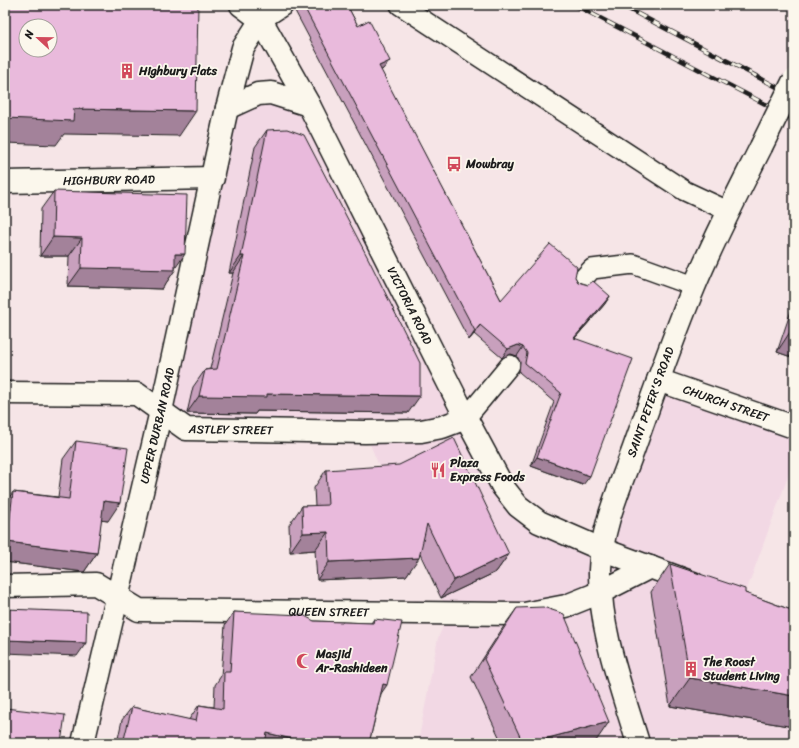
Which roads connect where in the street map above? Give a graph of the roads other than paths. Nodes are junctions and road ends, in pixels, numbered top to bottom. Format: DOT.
graph roads {
  1 [pos="241,5"];
  2 [pos="284,5"];
  3 [pos="400,5"];
  4 [pos="261,20"];
  5 [pos="794,80"];
  6 [pos="310,105"];
  7 [pos="227,108"];
  8 [pos="213,178"];
  9 [pos="5,182"];
  10 [pos="728,211"];
  11 [pos="579,283"];
  12 [pos="694,286"];
  13 [pos="510,365"];
  14 [pos="658,380"];
  15 [pos="5,393"];
  16 [pos="161,411"];
  17 [pos="466,418"];
  18 [pos="794,427"];
  19 [pos="601,549"];
  20 [pos="650,567"];
  21 [pos="5,586"];
  22 [pos="714,590"];
  23 [pos="601,592"];
  24 [pos="117,596"];
  25 [pos="83,743"];
  26 [pos="638,743"];
  1 -- 4 [label="street"];
  2 -- 4 [label="lane"];
  3 -- 10 [label="lane"];
  4 -- 6 [label="street, VICTORIA ROAD"];
  4 -- 7 [label="street, UPPER DURBAN ROAD"];
  5 -- 10 [label="street, SAINT PETER'S ROAD, bridge"];
  6 -- 7 [label="street"];
  6 -- 17 [label="street, VICTORIA ROAD"];
  7 -- 8 [label="street, UPPER DURBAN ROAD"];
  8 -- 9 [label="street, HIGHBURY ROAD"];
  8 -- 16 [label="street, UPPER DURBAN ROAD"];
  10 -- 12 [label="street, SAINT PETER'S ROAD"];
  11 -- 12 [label="lane"];
  12 -- 14 [label="street, SAINT PETER'S ROAD"];
  13 -- 17 [label="lane"];
  14 -- 18 [label="street, CHURCH STREET"];
  14 -- 19 [label="street, SAINT PETER'S ROAD"];
  15 -- 16 [label="street, ASTLEY STREET"];
  16 -- 17 [label="street, ASTLEY STREET"];
  16 -- 24 [label="street, UPPER DURBAN ROAD"];
  17 -- 19 [label="street, VICTORIA ROAD"];
  19 -- 20 [label="street, VICTORIA ROAD"];
  19 -- 23 [label="street, SAINT PETER'S ROAD"];
  20 -- 22 [label="street, VICTORIA ROAD"];
  20 -- 23 [label="street, QUEEN STREET"];
  21 -- 24 [label="street, QUEEN STREET"];
  23 -- 24 [label="street, QUEEN STREET"];
  23 -- 26 [label="street, SAINT PETER'S ROAD"];
  24 -- 25 [label="street, UPPER DURBAN ROAD"];
}
